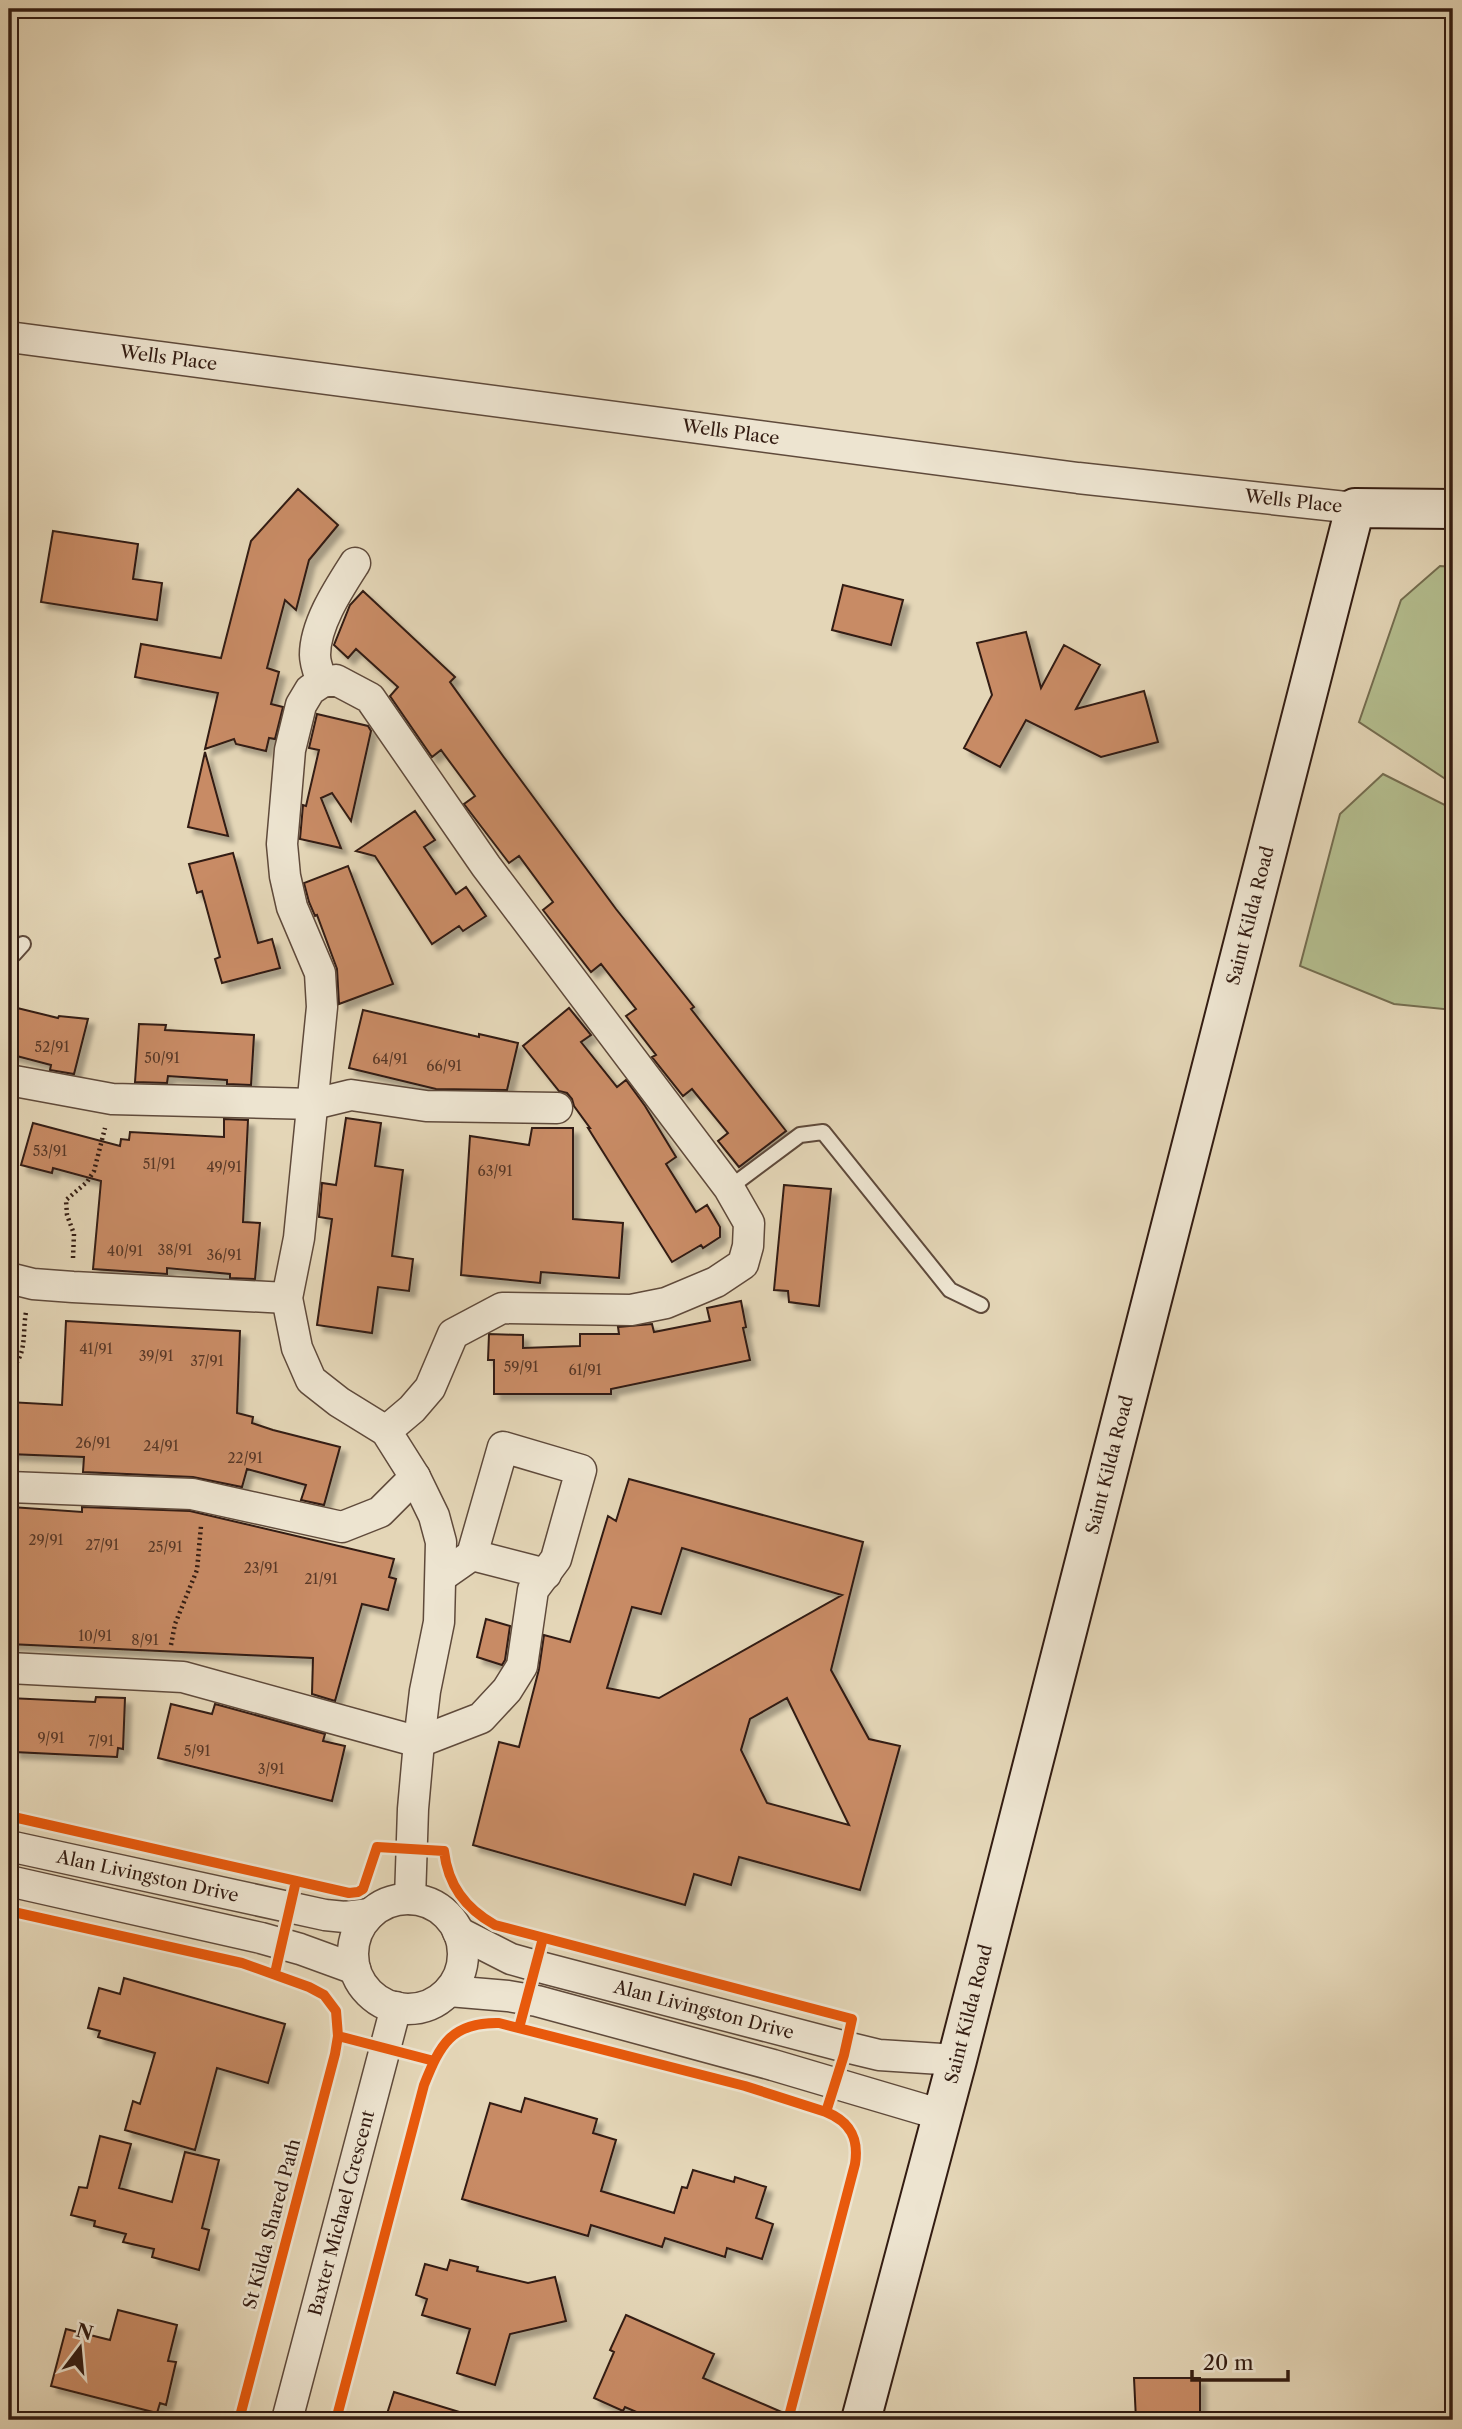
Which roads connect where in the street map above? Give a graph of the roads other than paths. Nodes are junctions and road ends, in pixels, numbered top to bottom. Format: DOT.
graph roads {
  1 [pos="9,337"];
  2 [pos="1355,509"];
  3 [pos="1453,509"];
  4 [pos="355,563"];
  5 [pos="322,682"];
  6 [pos="23,944"];
  7 [pos="9,955"];
  8 [pos="9,1080"];
  9 [pos="314,1104"];
  10 [pos="557,1108"];
  11 [pos="729,1188"];
  12 [pos="20,1281"];
  13 [pos="287,1298"];
  14 [pos="981,1305"];
  15 [pos="386,1431"];
  16 [pos="415,1477"];
  17 [pos="9,1487"];
  18 [pos="472,1555"];
  19 [pos="546,1574"];
  20 [pos="442,1576"];
  21 [pos="9,1668"];
  22 [pos="419,1742"];
  23 [pos="9,1846"];
  24 [pos="9,1881"];
  25 [pos="410,1899"];
  26 [pos="370,1914"];
  27 [pos="458,1932"];
  28 [pos="355,1969"];
  29 [pos="449,1991"];
  30 [pos="396,2007"];
  31 [pos="957,2060"];
  32 [pos="942,2115"];
  33 [pos="287,2420"];
  34 [pos="861,2420"];
  1 -- 2 [label="street, Wells Place"];
  2 -- 3 [label="street, Wells Place"];
  2 -- 31 [label="street, Saint Kilda Road"];
  4 -- 5 [label="street"];
  5 -- 9 [label="street"];
  5 -- 11 [label="street"];
  6 -- 7 [label="lane"];
  8 -- 9 [label="street"];
  9 -- 10 [label="street"];
  9 -- 13 [label="street"];
  11 -- 14 [label="lane"];
  11 -- 15 [label="street"];
  12 -- 13 [label="street"];
  13 -- 15 [label="street"];
  15 -- 16 [label="street"];
  16 -- 17 [label="street"];
  16 -- 20 [label="street"];
  18 -- 19 [label="street"];
  18 -- 19 [label="street"];
  18 -- 20 [label="street"];
  19 -- 22 [label="street"];
  20 -- 22 [label="street"];
  21 -- 22 [label="street"];
  22 -- 25 [label="street"];
  23 -- 26 [label="street, Alan Livingston Drive"];
  24 -- 28 [label="street, Alan Livingston Drive"];
  25 -- 26 [label="street"];
  25 -- 27 [label="street"];
  26 -- 28 [label="street"];
  27 -- 29 [label="street"];
  27 -- 31 [label="street, Alan Livingston Drive"];
  28 -- 30 [label="street"];
  29 -- 30 [label="street"];
  29 -- 32 [label="street, Alan Livingston Drive"];
  30 -- 33 [label="street, Baxter Michael Crescent"];
  31 -- 32 [label="street, Saint Kilda Road"];
  32 -- 34 [label="street, Saint Kilda Road"];
}
